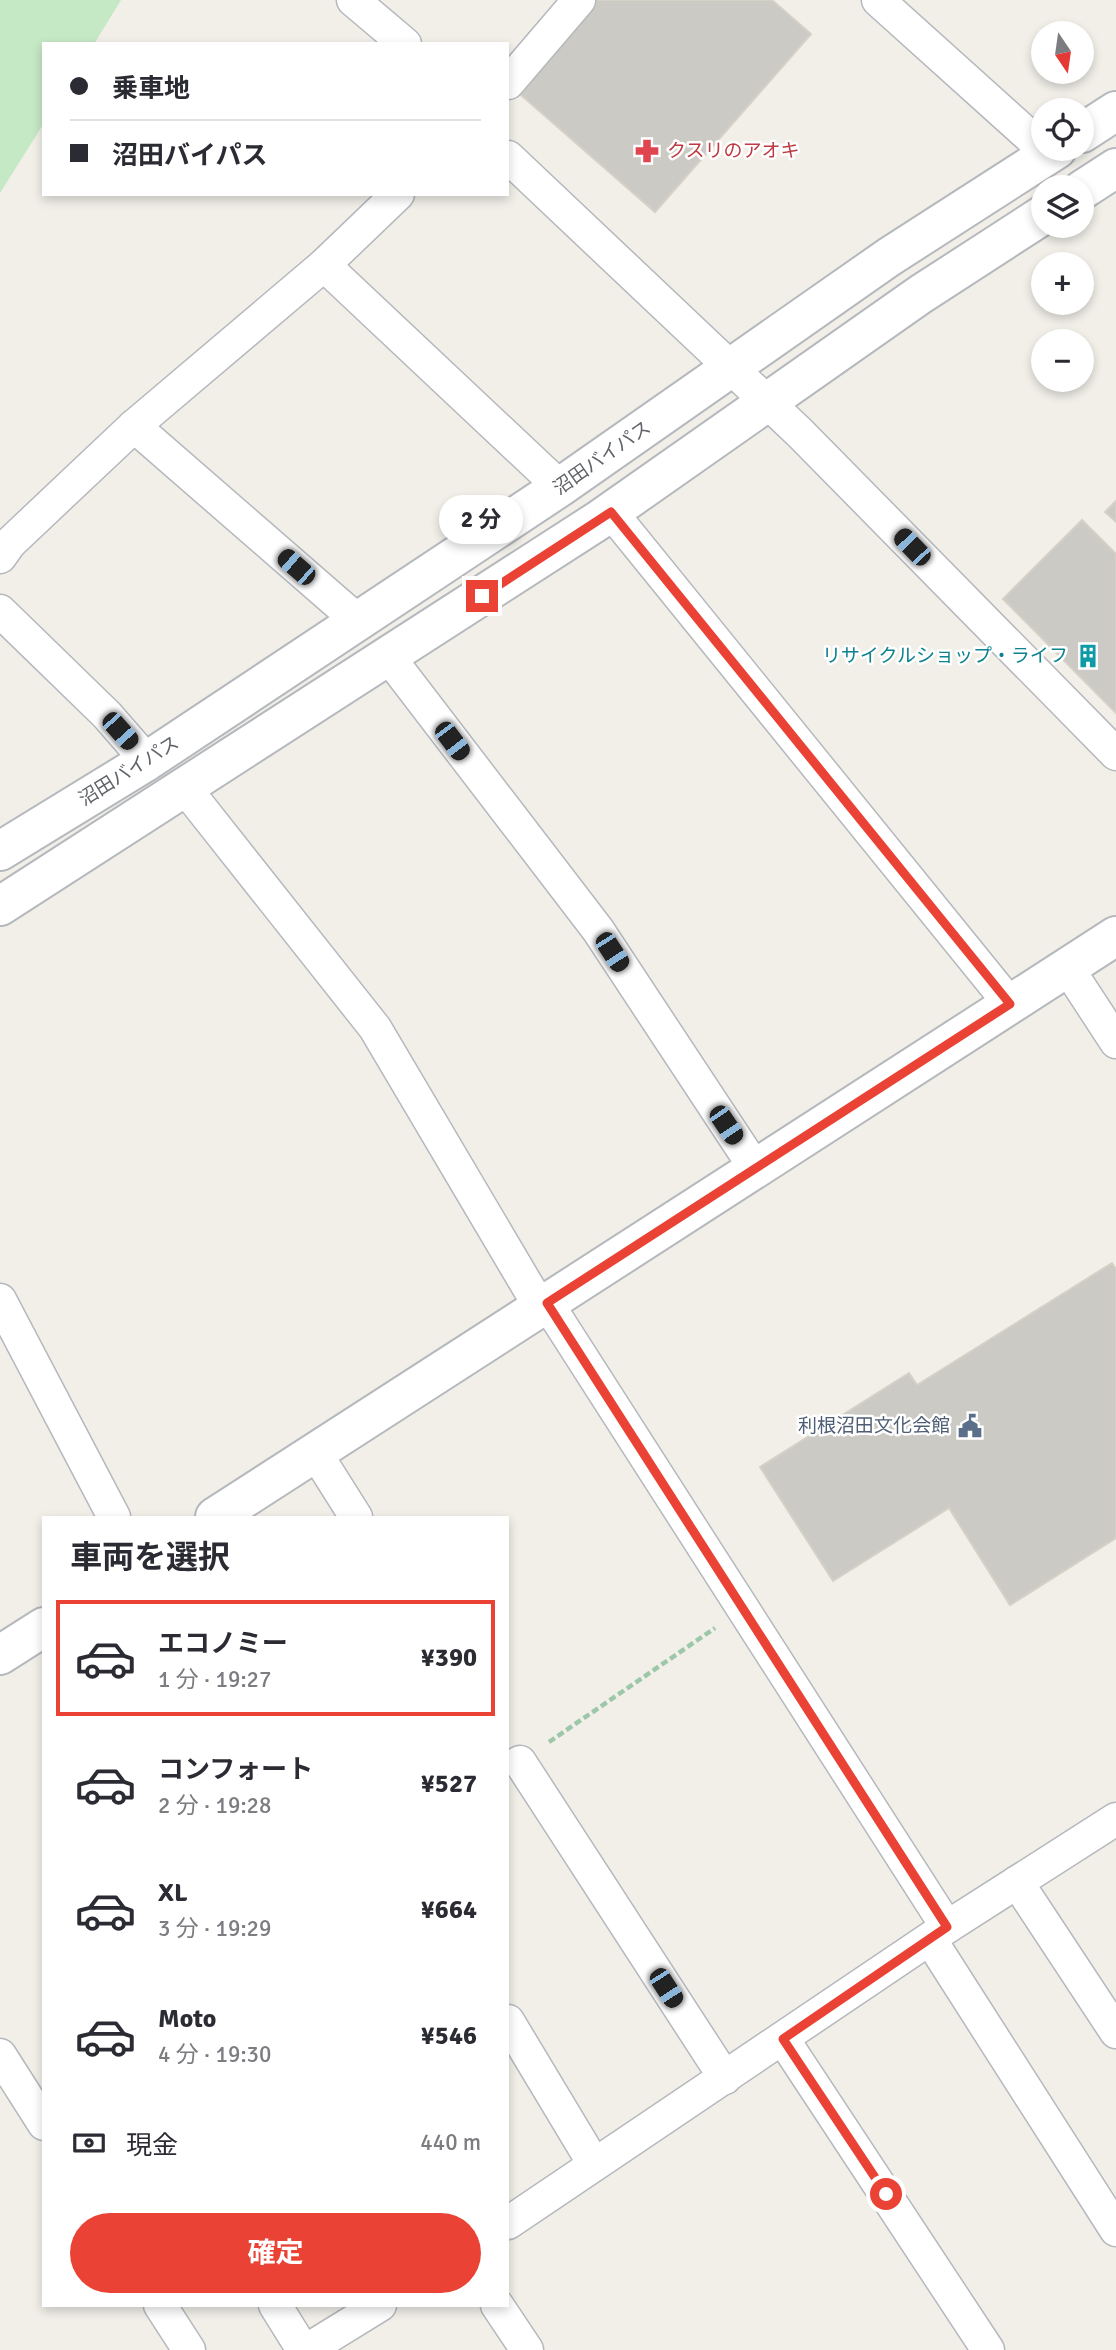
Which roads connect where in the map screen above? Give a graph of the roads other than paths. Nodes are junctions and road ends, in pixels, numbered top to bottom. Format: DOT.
graph roads {
  1 [pos="353,0"];
  2 [pos="579,0"];
  3 [pos="878,0"];
  4 [pos="403,42"];
  5 [pos="509,82"];
  6 [pos="1116,111"];
  7 [pos="1094,125"];
  8 [pos="1031,132"];
  9 [pos="509,158"];
  10 [pos="1038,161"];
  11 [pos="1116,168"];
  12 [pos="1094,182"];
  13 [pos="396,196"];
  14 [pos="1031,223"];
  15 [pos="324,265"];
  16 [pos="731,368"];
  17 [pos="768,402"];
  18 [pos="134,426"];
  19 [pos="560,487"];
  20 [pos="611,512"];
  21 [pos="0,557"];
  22 [pos="0,611"];
  23 [pos="357,620"];
  24 [pos="388,656"];
  25 [pos="1116,754"];
  26 [pos="147,761"];
  27 [pos="185,788"];
  28 [pos="0,851"];
  29 [pos="0,906"];
  30 [pos="1116,936"];
  31 [pos="1067,967"];
  32 [pos="1010,1004"];
  33 [pos="1116,1042"];
  34 [pos="755,1168"];
  35 [pos="0,1300"];
  36 [pos="544,1305"];
  37 [pos="315,1452"];
  38 [pos="113,1516"];
  39 [pos="217,1516"];
  40 [pos="355,1516"];
  41 [pos="42,1628"];
  42 [pos="0,1655"];
  43 [pos="512,1761"];
  44 [pos="1116,1819"];
  45 [pos="1017,1882"];
  46 [pos="938,1933"];
  47 [pos="509,2023"];
  48 [pos="1116,2032"];
  49 [pos="783,2039"];
  50 [pos="0,2054"];
  51 [pos="725,2078"];
  52 [pos="42,2121"];
  53 [pos="594,2164"];
  54 [pos="509,2222"];
  55 [pos="1116,2228"];
  56 [pos="161,2307"];
  57 [pos="276,2307"];
  58 [pos="377,2307"];
  59 [pos="498,2307"];
  60 [pos="189,2350"];
  61 [pos="305,2350"];
  62 [pos="527,2350"];
  63 [pos="988,2350"];
  1 -- 4 [label="street"];
  2 -- 5 [label="street"];
  3 -- 8 [label="street"];
  6 -- 7 [label="street"];
  9 -- 16 [label="street"];
  10 -- 16 [label="street, 沼田バイパス"];
  11 -- 12 [label="street"];
  13 -- 15 [label="street"];
  14 -- 17 [label="street"];
  15 -- 18 [label="street"];
  15 -- 19 [label="street"];
  16 -- 17 [label="street"];
  16 -- 19 [label="street, 沼田バイパス"];
  17 -- 20 [label="street"];
  17 -- 25 [label="street"];
  18 -- 21 [label="street"];
  18 -- 23 [label="street"];
  19 -- 23 [label="street, 沼田バイパス"];
  20 -- 24 [label="street"];
  20 -- 32 [label="street"];
  22 -- 26 [label="street"];
  23 -- 26 [label="street, 沼田バイパス"];
  24 -- 27 [label="street"];
  24 -- 34 [label="street"];
  26 -- 28 [label="street, 沼田バイパス"];
  27 -- 29 [label="street"];
  27 -- 36 [label="street"];
  30 -- 31 [label="street"];
  31 -- 32 [label="street"];
  31 -- 33 [label="street"];
  32 -- 34 [label="street"];
  34 -- 36 [label="street"];
  35 -- 38 [label="street"];
  36 -- 37 [label="street"];
  36 -- 46 [label="street"];
  37 -- 39 [label="street"];
  37 -- 40 [label="street"];
  41 -- 42 [label="street"];
  43 -- 51 [label="street"];
  44 -- 45 [label="street"];
  45 -- 46 [label="street"];
  45 -- 48 [label="street"];
  46 -- 49 [label="street"];
  46 -- 55 [label="street"];
  47 -- 53 [label="street"];
  49 -- 51 [label="street"];
  49 -- 63 [label="street"];
  50 -- 52 [label="street"];
  51 -- 53 [label="street"];
  53 -- 54 [label="street"];
  56 -- 60 [label="street"];
  57 -- 61 [label="street"];
  58 -- 61 [label="street"];
  59 -- 62 [label="street"];
}
